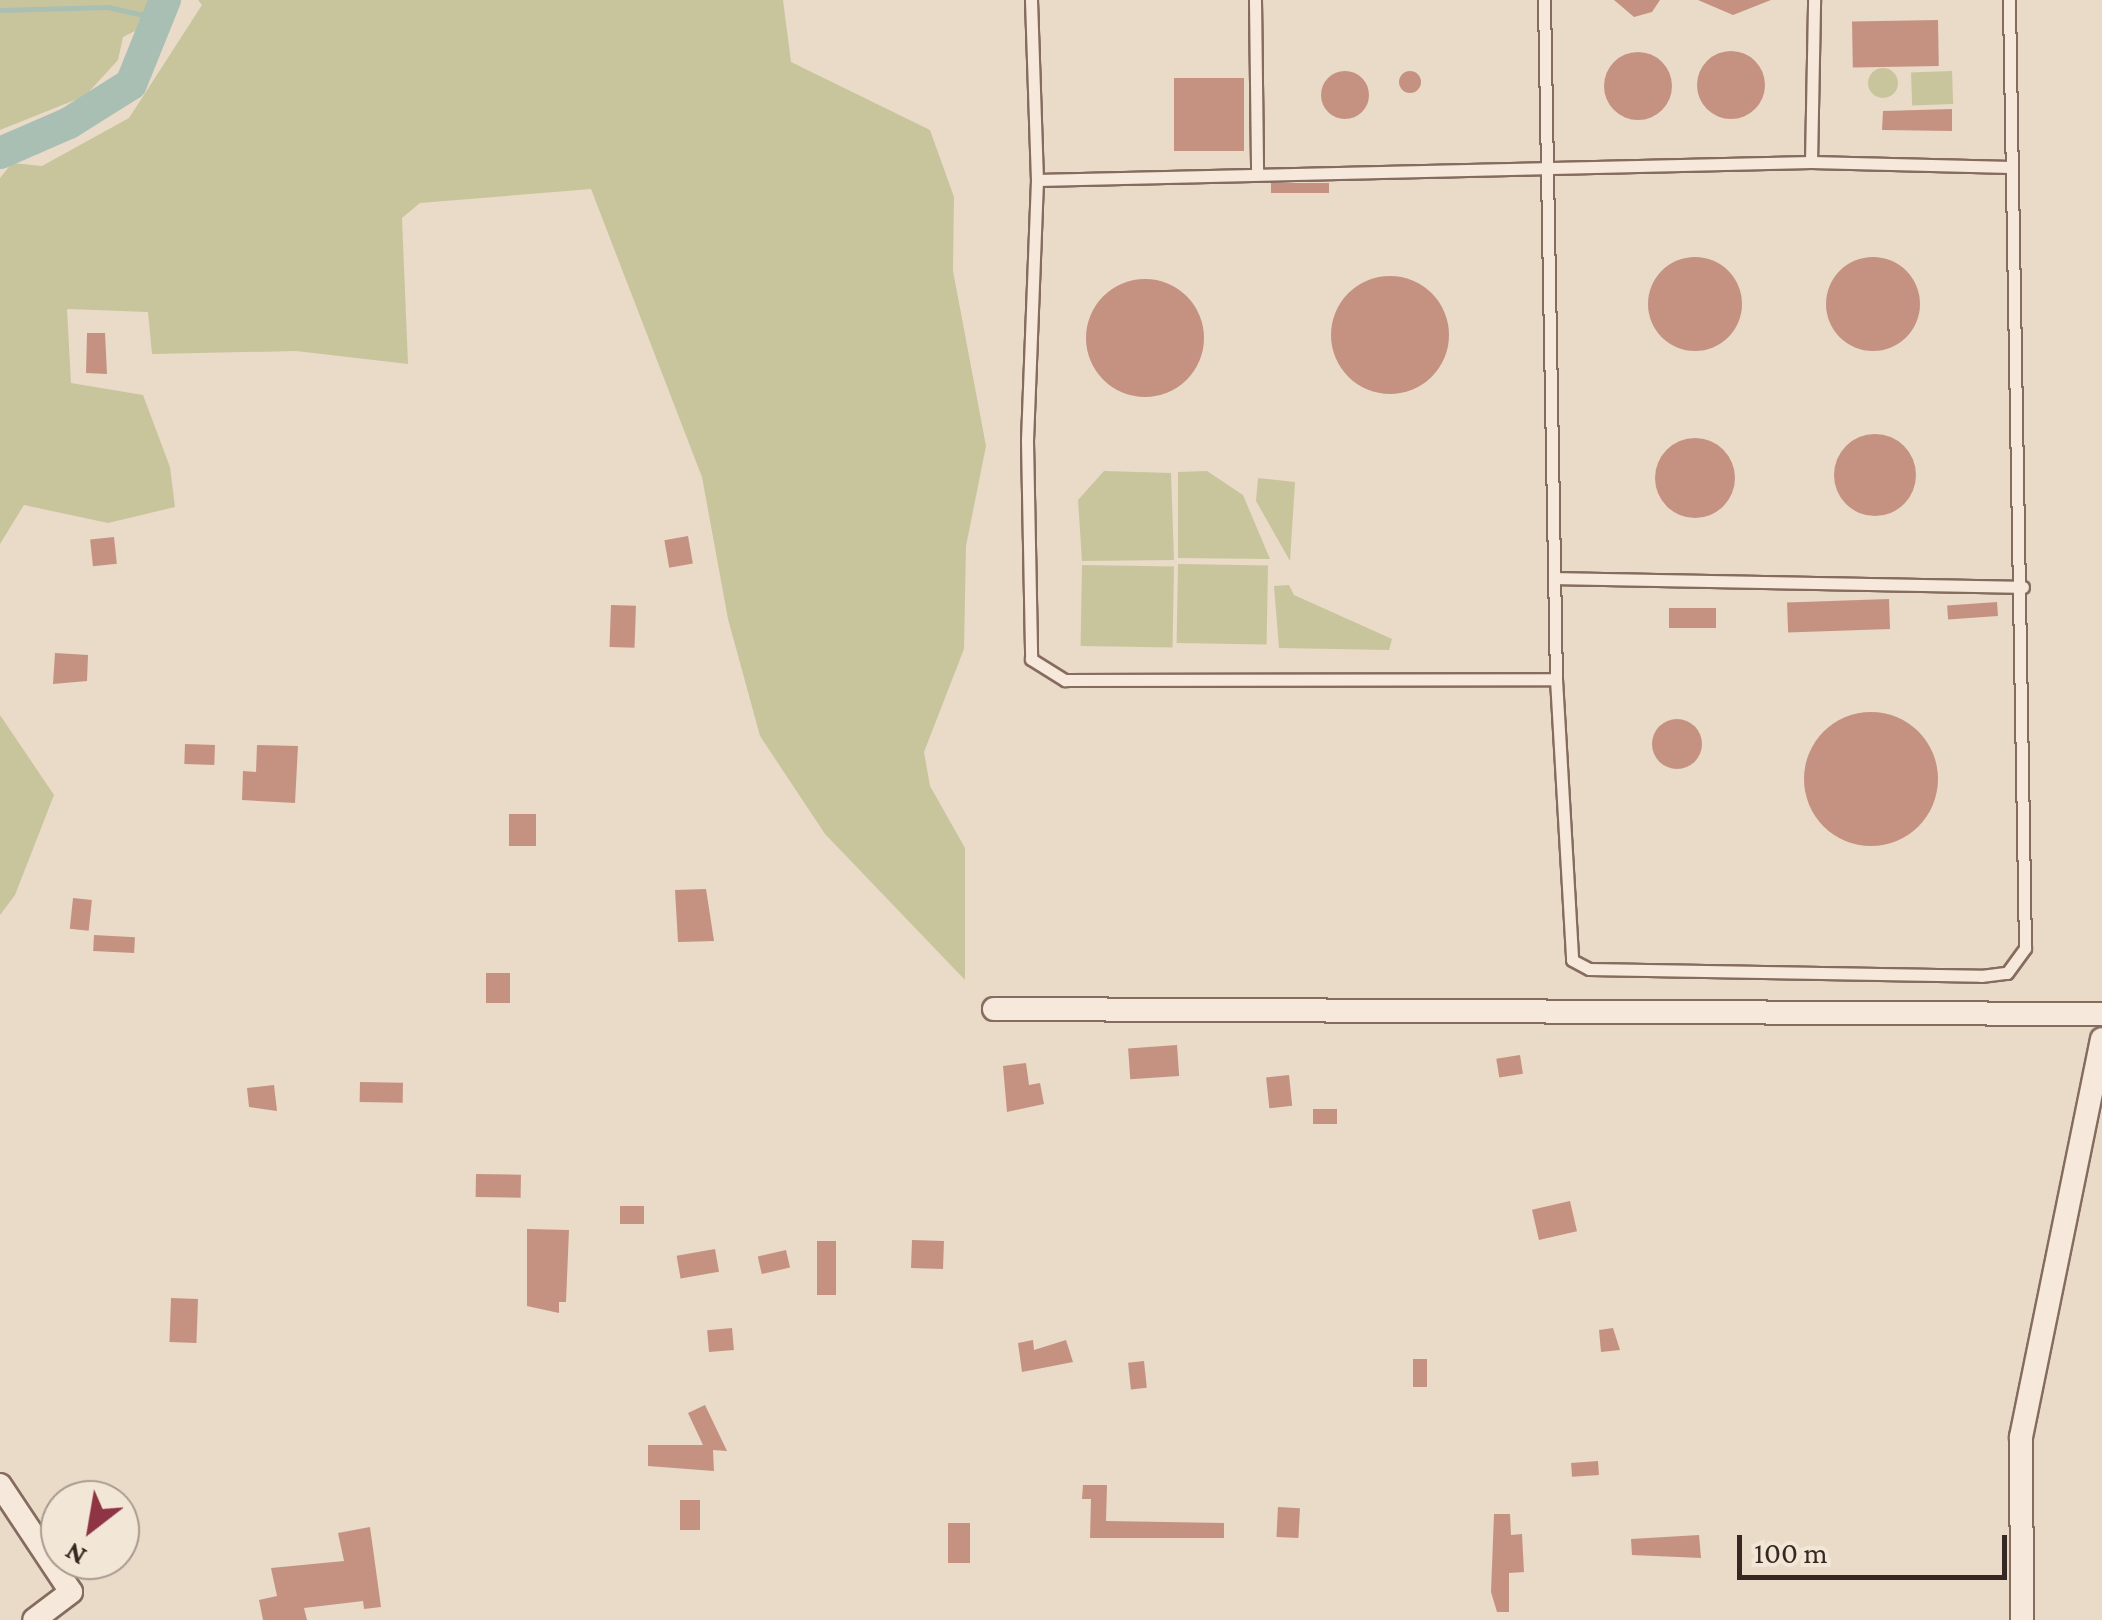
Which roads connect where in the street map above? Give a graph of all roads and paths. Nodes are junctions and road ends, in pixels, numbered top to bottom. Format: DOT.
graph roads {
  1 [pos="1030,0"];
  2 [pos="1255,0"];
  3 [pos="1544,0"];
  4 [pos="1814,0"];
  5 [pos="2008,0"];
  6 [pos="1811,162"];
  7 [pos="2011,167"];
  8 [pos="1549,170"];
  9 [pos="1257,173"];
  10 [pos="1038,180"];
  11 [pos="1556,578"];
  12 [pos="2023,587"];
  13 [pos="1556,679"];
  14 [pos="994,1009"];
  15 [pos="2102,1014"];
  16 [pos="2102,1039"];
  17 [pos="0,1485"];
  18 [pos="34,1620"];
  19 [pos="2022,1620"];
  1 -- 10 [label="lane"];
  2 -- 9 [label="lane"];
  3 -- 8 [label="lane"];
  4 -- 6 [label="lane"];
  5 -- 7 [label="lane"];
  6 -- 7 [label="lane"];
  6 -- 8 [label="lane"];
  7 -- 12 [label="lane"];
  8 -- 9 [label="lane"];
  8 -- 11 [label="lane"];
  9 -- 10 [label="lane"];
  10 -- 13 [label="lane"];
  11 -- 12 [label="lane"];
  11 -- 13 [label="lane"];
  12 -- 13 [label="lane"];
  14 -- 15 [label="street"];
  16 -- 19 [label="street"];
  17 -- 18 [label="street"];
}
